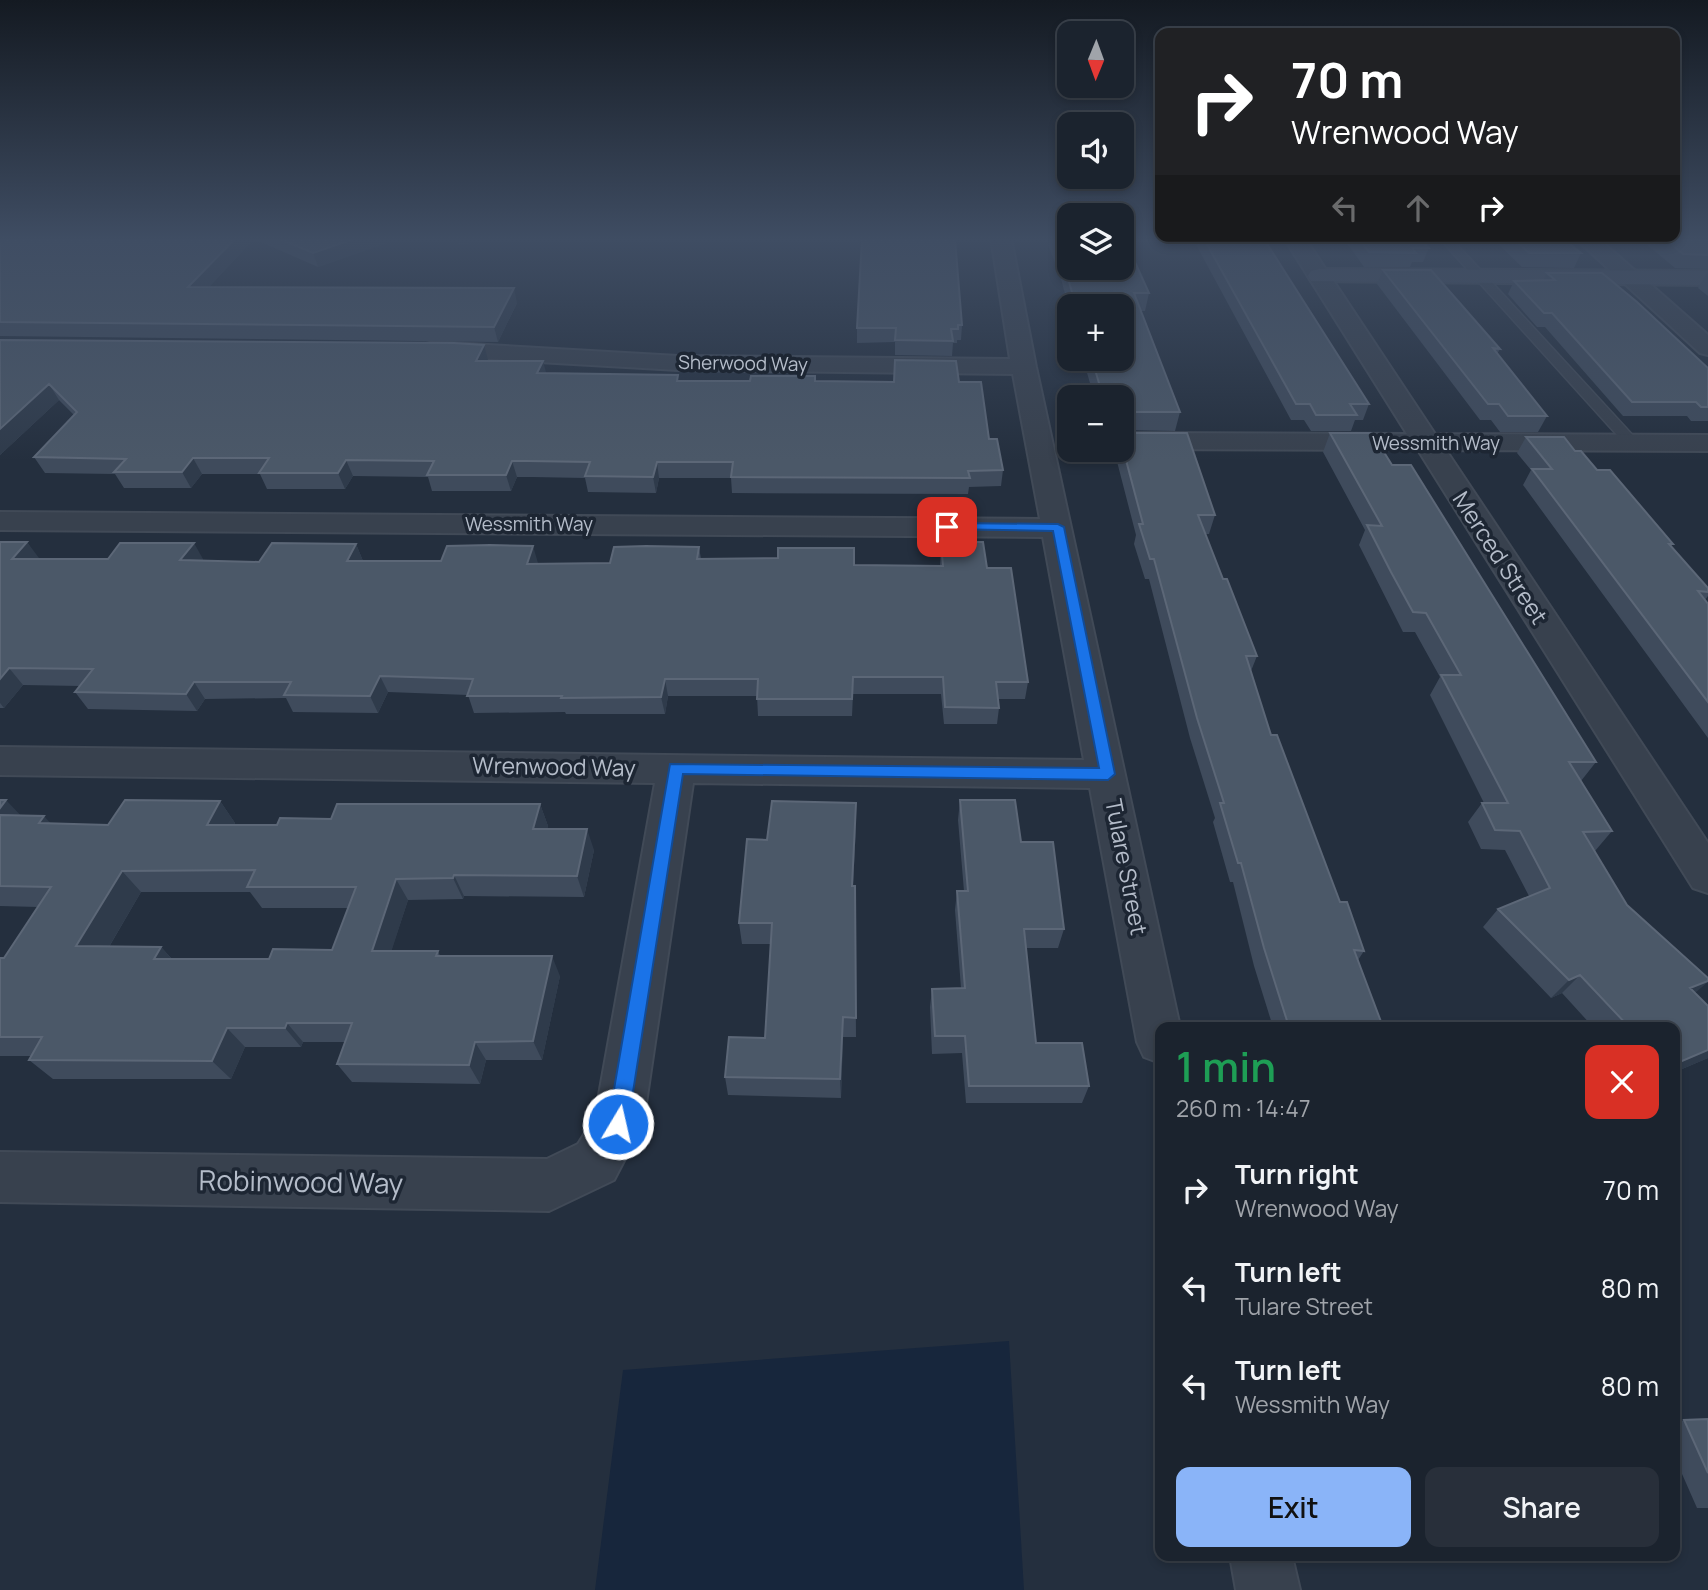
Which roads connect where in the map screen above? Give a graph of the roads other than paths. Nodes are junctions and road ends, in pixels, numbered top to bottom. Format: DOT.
graph roads {
  1 [pos="1014,312"];
  2 [pos="1341,312"];
  3 [pos="1511,312"];
  4 [pos="1668,312"];
  5 [pos="418,348"];
  6 [pos="1708,348"];
  7 [pos="1024,367"];
  8 [pos="1055,441"];
  9 [pos="1134,442"];
  10 [pos="1424,443"];
  11 [pos="1632,443"];
  12 [pos="1708,443"];
  13 [pos="0,521"];
  14 [pos="1058,527"];
  15 [pos="0,761"];
  16 [pos="676,768"];
  17 [pos="1108,774"];
  18 [pos="1708,876"];
  19 [pos="1156,1022"];
  20 [pos="0,1177"];
  21 [pos="1262,1561"];
  22 [pos="1268,1590"];
  1 -- 7 [label="street, Tulare Street"];
  2 -- 10 [label="street, Merced Street"];
  3 -- 11 [label="lane"];
  4 -- 6 [label="street"];
  5 -- 7 [label="street, Sherwood Way"];
  7 -- 8 [label="street, Tulare Street"];
  8 -- 14 [label="street, Tulare Street"];
  9 -- 10 [label="street, Wessmith Way"];
  10 -- 11 [label="street, Wessmith Way"];
  10 -- 18 [label="street, Merced Street"];
  11 -- 12 [label="street, Wessmith Way"];
  13 -- 14 [label="street, Wessmith Way"];
  14 -- 17 [label="street, Tulare Street"];
  15 -- 16 [label="street, Wrenwood Way"];
  16 -- 17 [label="street, Wrenwood Way"];
  16 -- 20 [label="street, Robinwood Way"];
  17 -- 19 [label="street, Tulare Street"];
  21 -- 22 [label="street"];
}
